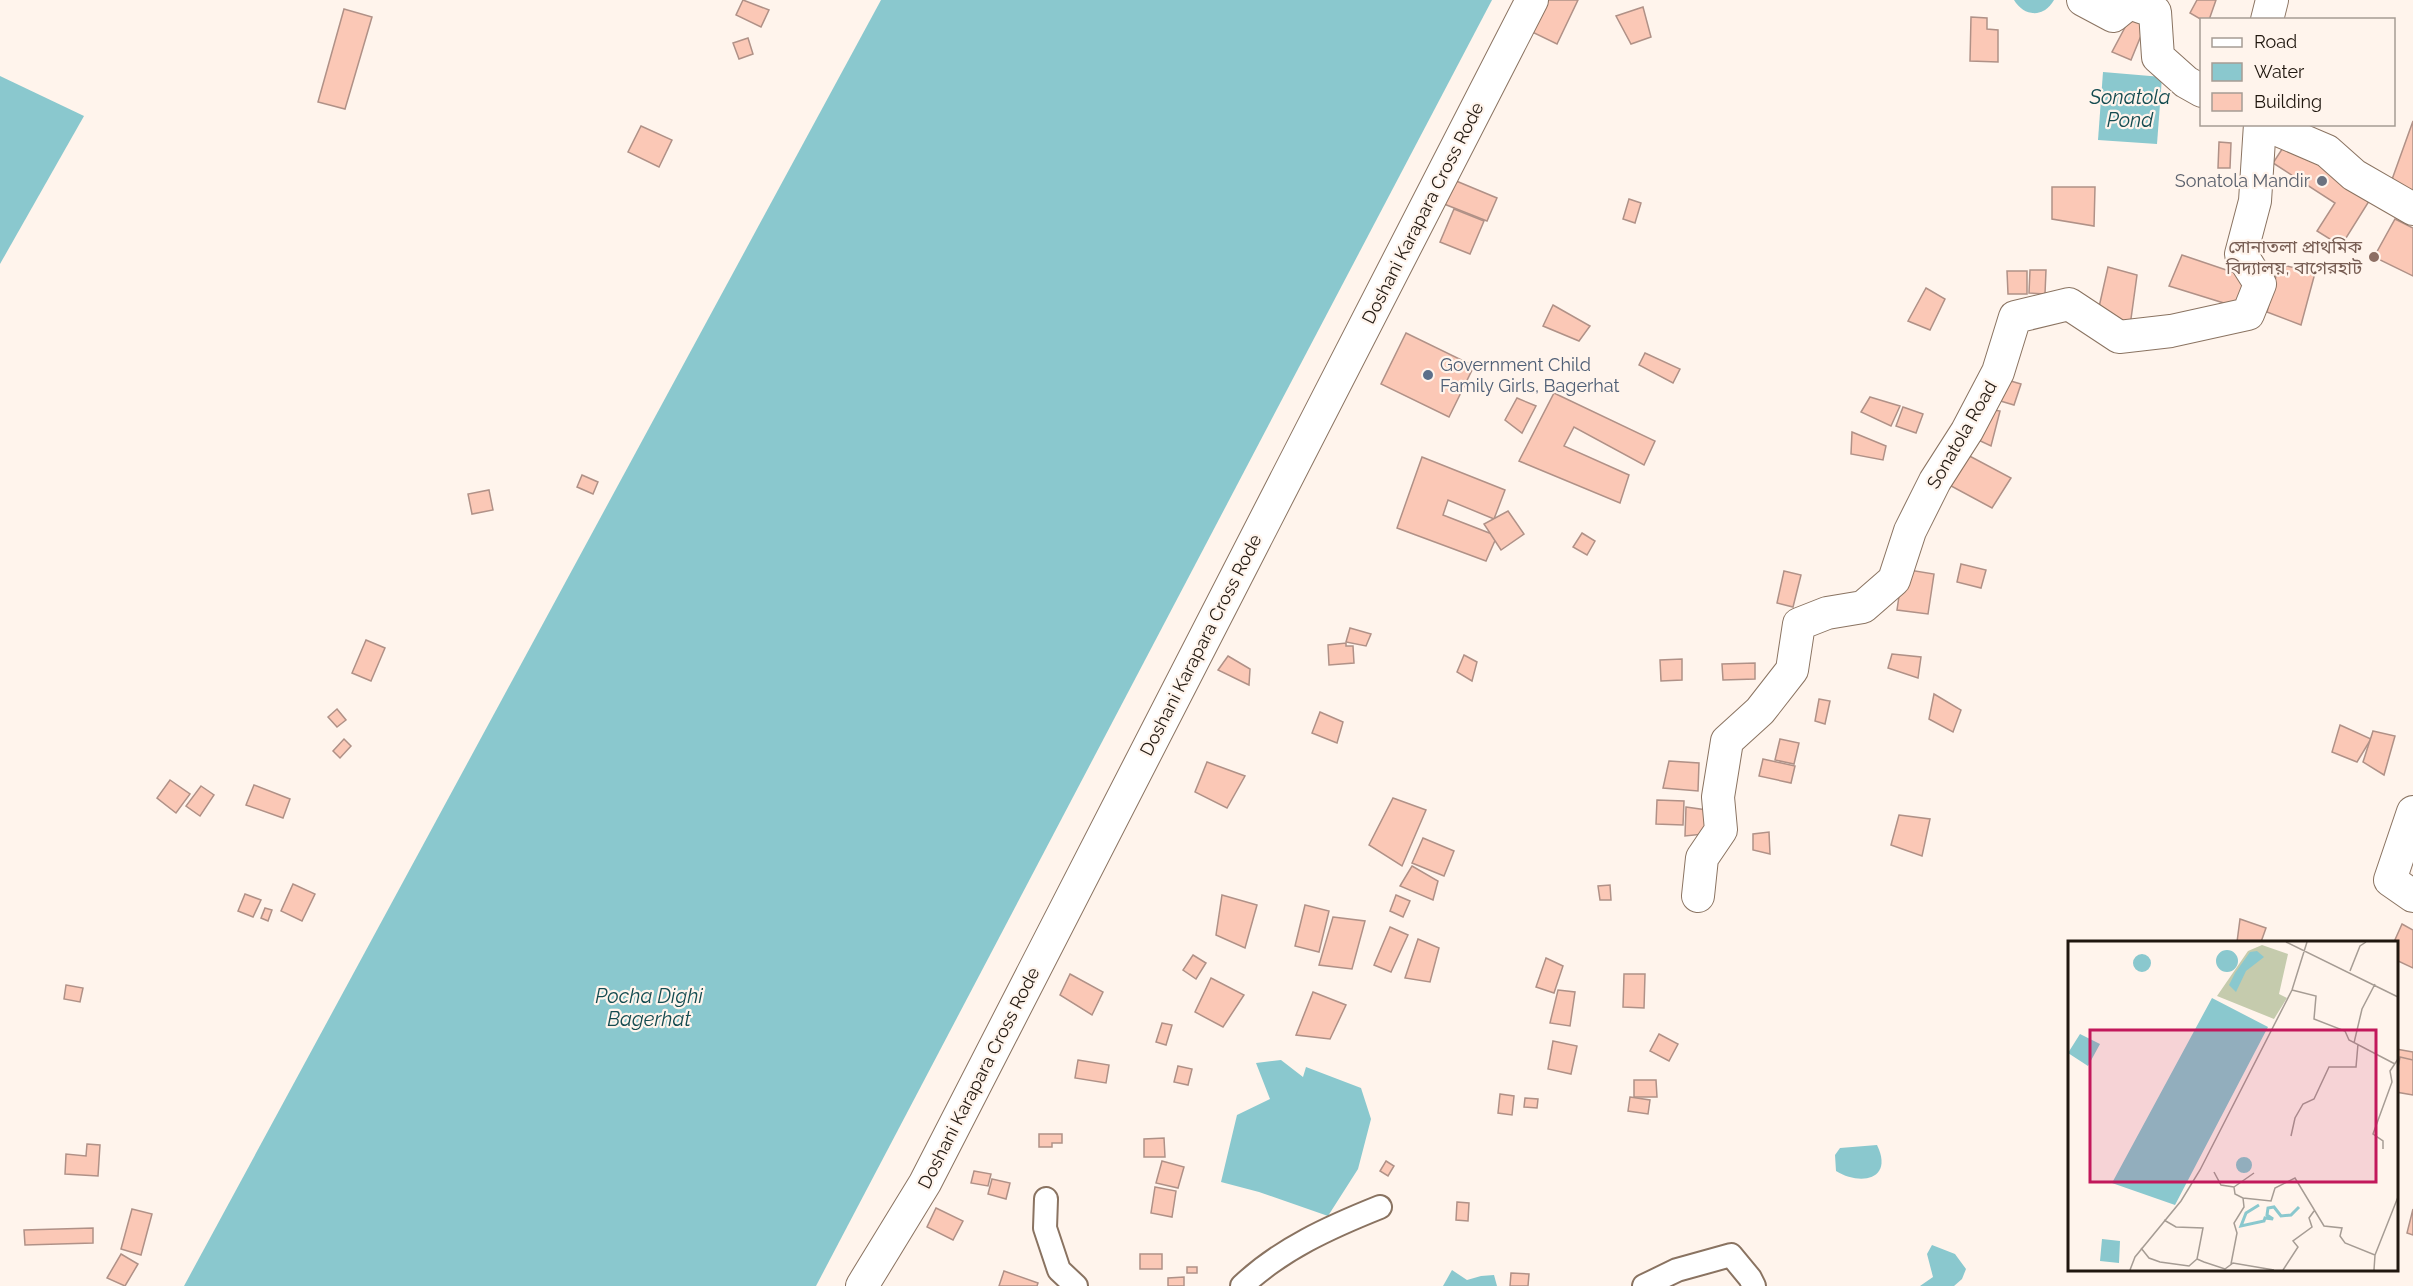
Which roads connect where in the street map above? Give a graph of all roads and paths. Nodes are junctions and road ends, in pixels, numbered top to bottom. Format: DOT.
graph roads {
  1 [pos="1532,0"];
  2 [pos="2083,0"];
  3 [pos="2272,0"];
  4 [pos="2268,18"];
  5 [pos="2200,90"];
  6 [pos="2262,126"];
  7 [pos="2267,126"];
  8 [pos="2413,209"];
  9 [pos="2413,812"];
  10 [pos="1698,896"];
  11 [pos="2413,896"];
  12 [pos="1046,1199"];
  13 [pos="1380,1207"];
  14 [pos="862,1286"];
  15 [pos="1076,1286"];
  16 [pos="1242,1286"];
  17 [pos="1644,1286"];
  18 [pos="1754,1286"];
  1 -- 14 [label="street, Doshani Karapara Cross Rode"];
  2 -- 5 [label="street"];
  3 -- 4 [label="street"];
  6 -- 10 [label="street, Sonatola Road"];
  7 -- 8 [label="street, Sonatola Road"];
  9 -- 11 [label="street"];
  12 -- 15 [label="street"];
  13 -- 16 [label="street"];
  17 -- 18 [label="street"];
}
